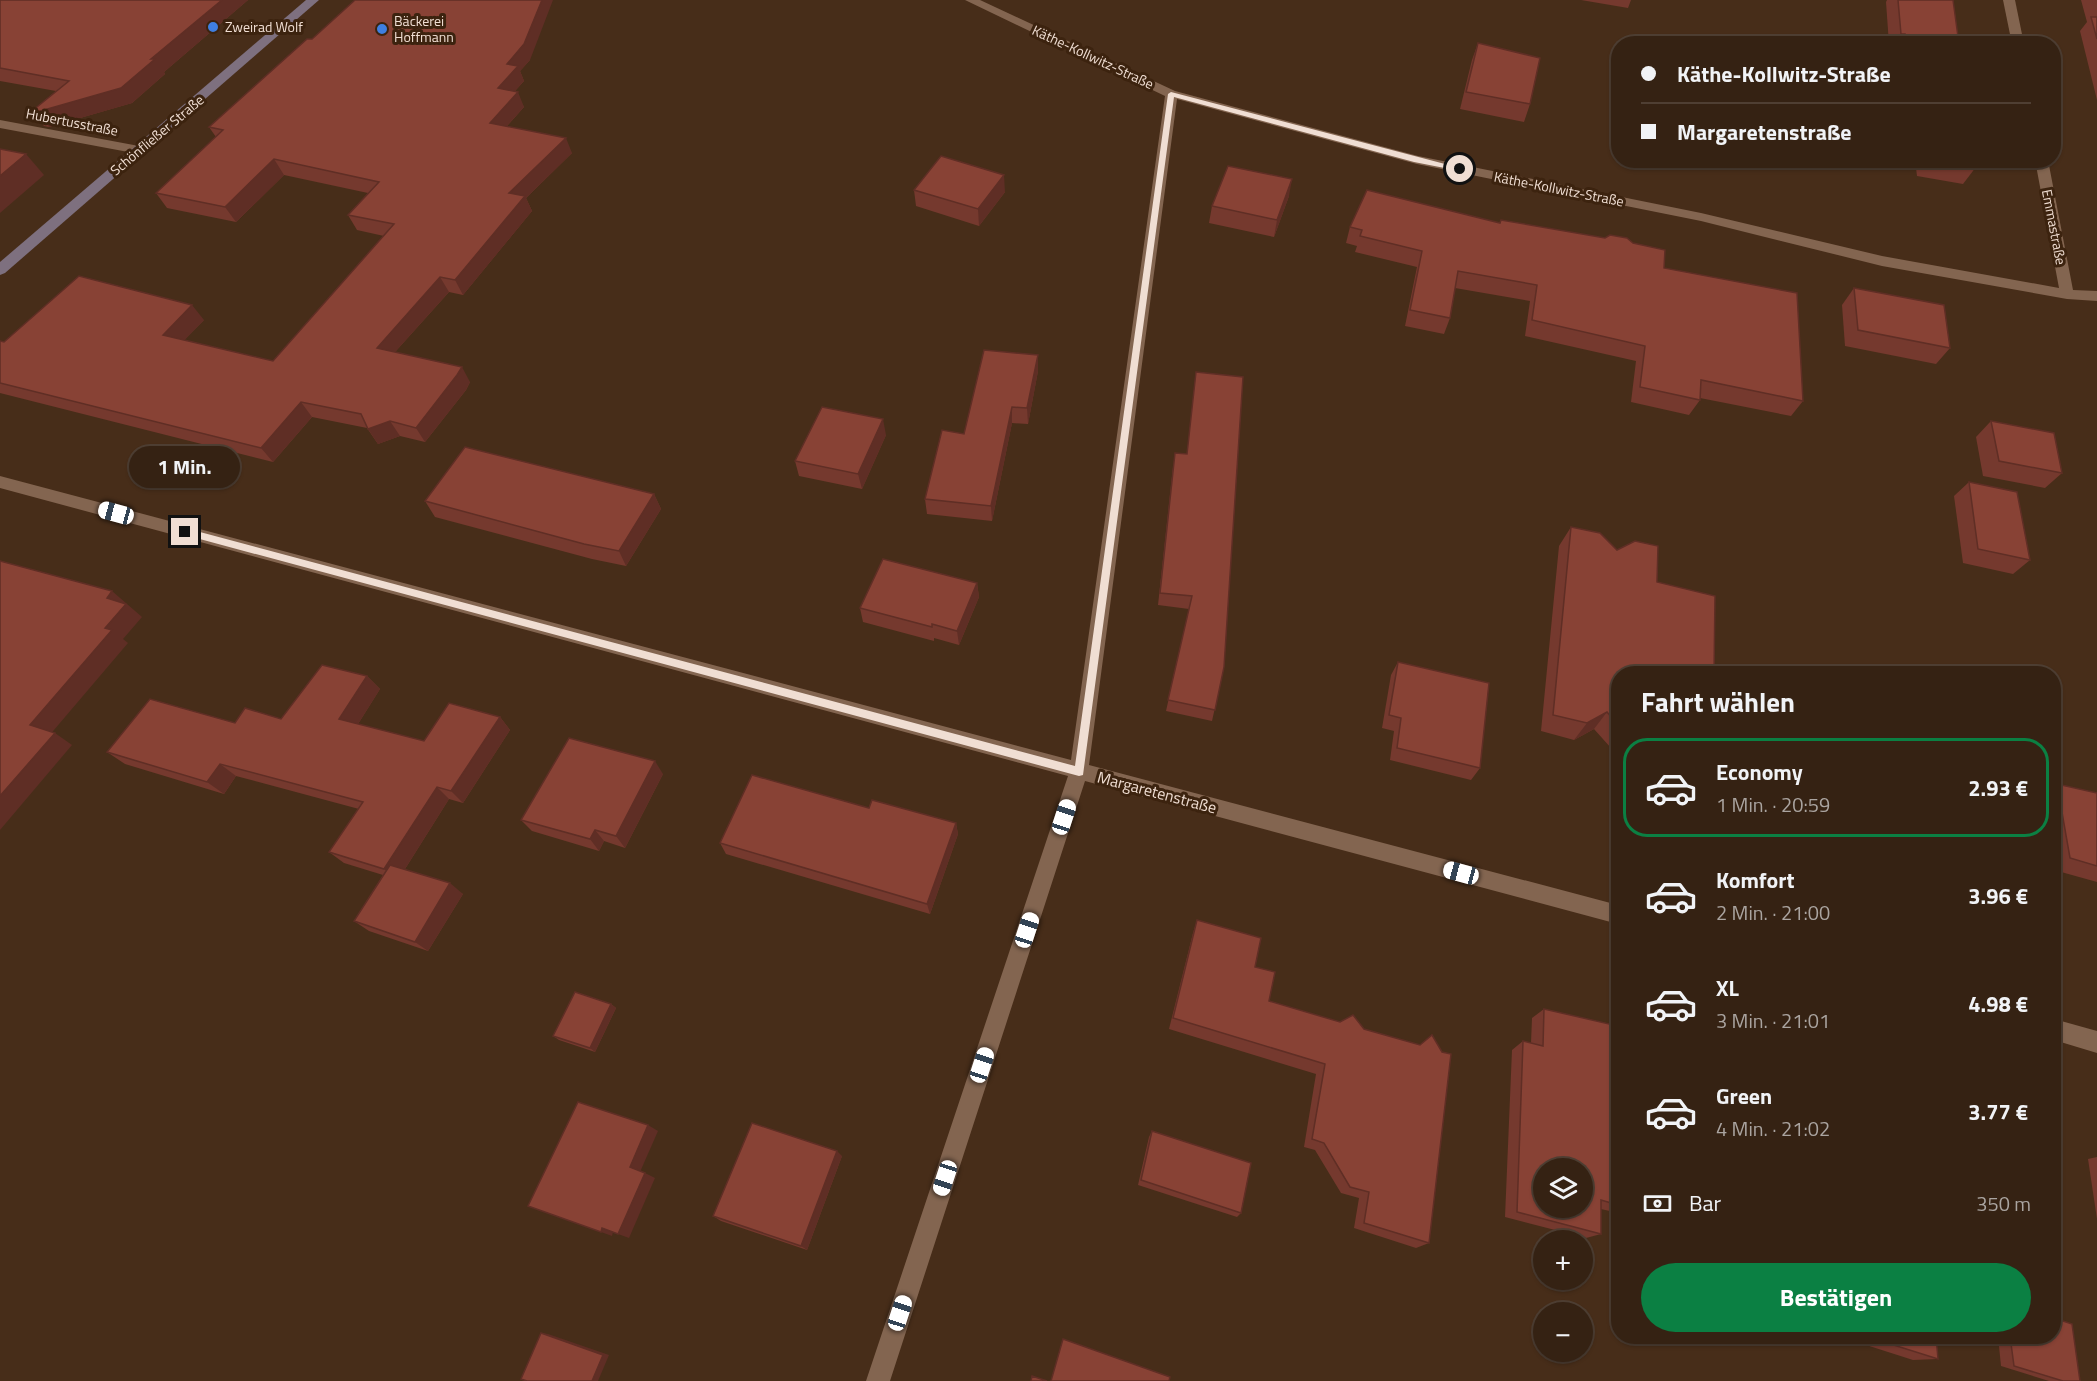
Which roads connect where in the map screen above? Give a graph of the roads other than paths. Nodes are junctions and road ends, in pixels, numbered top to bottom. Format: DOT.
graph roads {
  1 [pos="313,0"];
  2 [pos="971,0"];
  3 [pos="2009,0"];
  4 [pos="2016,36"];
  5 [pos="1171,94"];
  6 [pos="0,124"];
  7 [pos="139,150"];
  8 [pos="2043,168"];
  9 [pos="0,270"];
  10 [pos="2067,294"];
  11 [pos="2097,300"];
  12 [pos="0,482"];
  13 [pos="1079,772"];
  14 [pos="1611,913"];
  15 [pos="2061,1032"];
  16 [pos="2097,1042"];
  17 [pos="878,1381"];
  1 -- 7 [label="main road, Schönfließer Straße"];
  2 -- 5 [label="street, Käthe-Kollwitz-Straße"];
  3 -- 4 [label="street"];
  5 -- 10 [label="street, Käthe-Kollwitz-Straße"];
  5 -- 13 [label="street"];
  6 -- 7 [label="street, Hubertusstraße"];
  7 -- 9 [label="main road, Schönfließer Straße"];
  8 -- 10 [label="street, Emmastraße"];
  10 -- 11 [label="street, Käthe-Kollwitz-Straße"];
  12 -- 13 [label="street, Margaretenstraße"];
  13 -- 14 [label="street, Margaretenstraße"];
  13 -- 17 [label="street"];
  15 -- 16 [label="street"];
}
